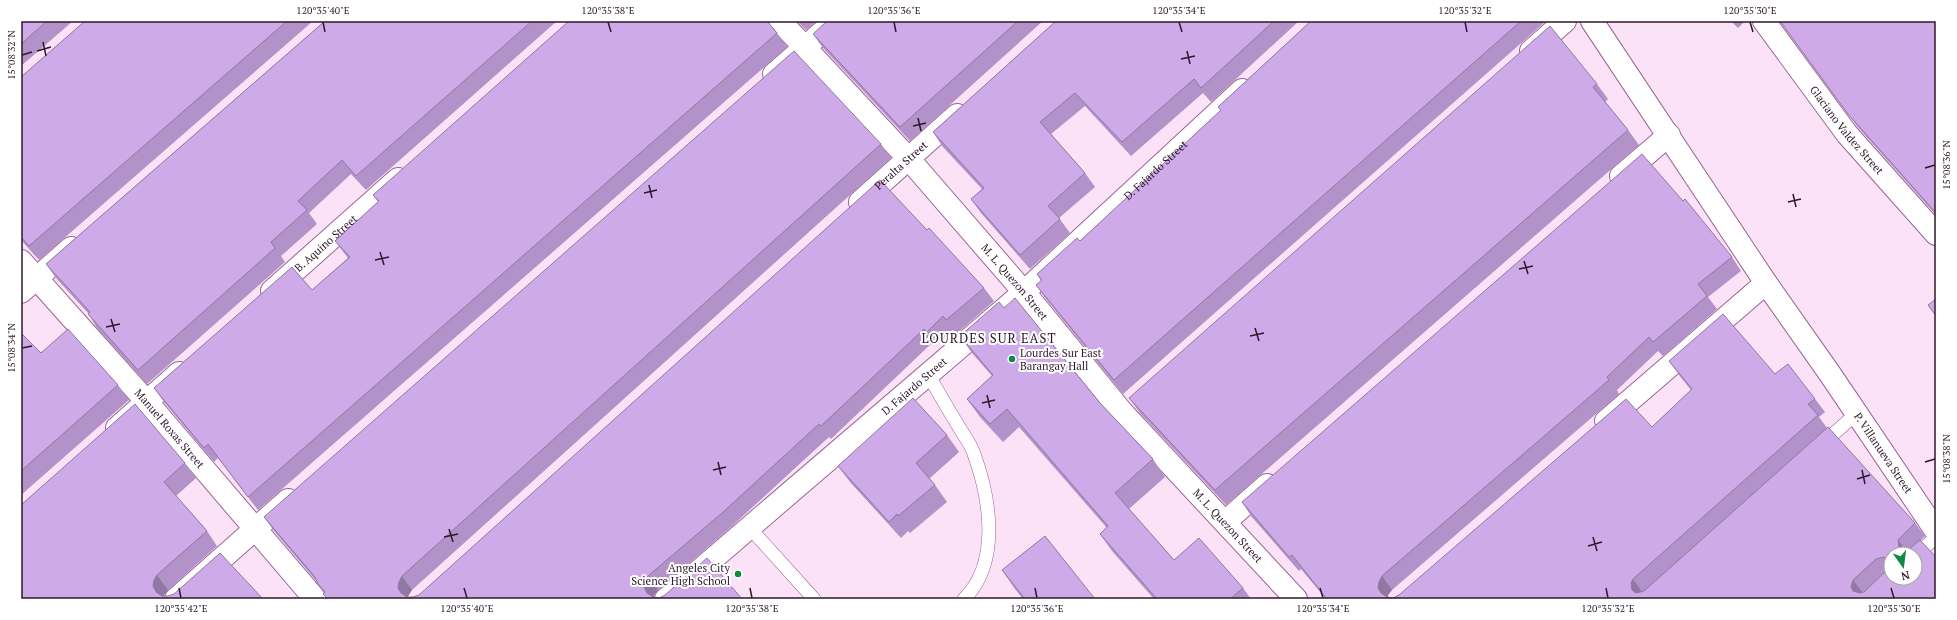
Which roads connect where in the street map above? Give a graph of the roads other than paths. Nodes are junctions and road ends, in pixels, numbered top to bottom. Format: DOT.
graph roads {
  1 [pos="780,21"];
  2 [pos="835,21"];
  3 [pos="1565,21"];
  4 [pos="1592,21"];
  5 [pos="1764,21"];
  6 [pos="804,48"];
  7 [pos="1517,63"];
  8 [pos="1258,75"];
  9 [pos="756,90"];
  10 [pos="973,100"];
  11 [pos="1669,135"];
  12 [pos="908,158"];
  13 [pos="415,164"];
  14 [pos="1609,187"];
  15 [pos="844,216"];
  16 [pos="1936,234"];
  17 [pos="84,237"];
  18 [pos="21,261"];
  19 [pos="1766,283"];
  20 [pos="29,285"];
  21 [pos="1024,292"];
  22 [pos="254,307"];
  23 [pos="194,360"];
  24 [pos="928,374"];
  25 [pos="1140,396"];
  26 [pos="147,402"];
  27 [pos="1122,412"];
  28 [pos="1857,413"];
  29 [pos="1592,433"];
  30 [pos="105,439"];
  31 [pos="1809,456"];
  32 [pos="1279,474"];
  33 [pos="303,487"];
  34 [pos="1225,522"];
  35 [pos="256,528"];
  36 [pos="749,528"];
  37 [pos="1936,531"];
  38 [pos="1936,538"];
  39 [pos="1923,549"];
  40 [pos="176,599"];
  41 [pos="315,599"];
  42 [pos="666,599"];
  43 [pos="814,599"];
  44 [pos="964,599"];
  45 [pos="1296,599"];
  1 -- 6 [label="street, M. L. Quezon Street"];
  2 -- 6 [label="street"];
  3 -- 7 [label="street"];
  4 -- 11 [label="street, P. Villanueva Street"];
  5 -- 16 [label="street, Glaciano Valdez Street"];
  6 -- 9 [label="street"];
  6 -- 12 [label="street, M. L. Quezon Street"];
  8 -- 21 [label="street, D. Fajardo Street"];
  10 -- 12 [label="street, Peralta Street"];
  11 -- 14 [label="street"];
  11 -- 19 [label="street, P. Villanueva Street"];
  12 -- 15 [label="street, Peralta Street"];
  12 -- 21 [label="street, M. L. Quezon Street"];
  13 -- 22 [label="street, B. Aquino Street"];
  17 -- 20 [label="street"];
  18 -- 20 [label="street, Manuel Roxas Street"];
  19 -- 28 [label="street, P. Villanueva Street"];
  19 -- 29 [label="street"];
  20 -- 26 [label="street, Manuel Roxas Street"];
  21 -- 24 [label="street, D. Fajardo Street"];
  21 -- 27 [label="street, M. L. Quezon Street"];
  23 -- 26 [label="street"];
  24 -- 36 [label="street, D. Fajardo Street"];
  24 -- 44 [label="lane"];
  25 -- 27 [label="street"];
  26 -- 30 [label="street"];
  26 -- 35 [label="street, Manuel Roxas Street"];
  27 -- 34 [label="street, M. L. Quezon Street"];
  28 -- 31 [label="lane"];
  28 -- 37 [label="street, P. Villanueva Street"];
  32 -- 34 [label="street"];
  33 -- 35 [label="street"];
  34 -- 45 [label="street, M. L. Quezon Street"];
  35 -- 40 [label="street"];
  35 -- 41 [label="street, Manuel Roxas Street"];
  36 -- 42 [label="street, D. Fajardo Street"];
  36 -- 43 [label="lane"];
  38 -- 39 [label="lane"];
}
